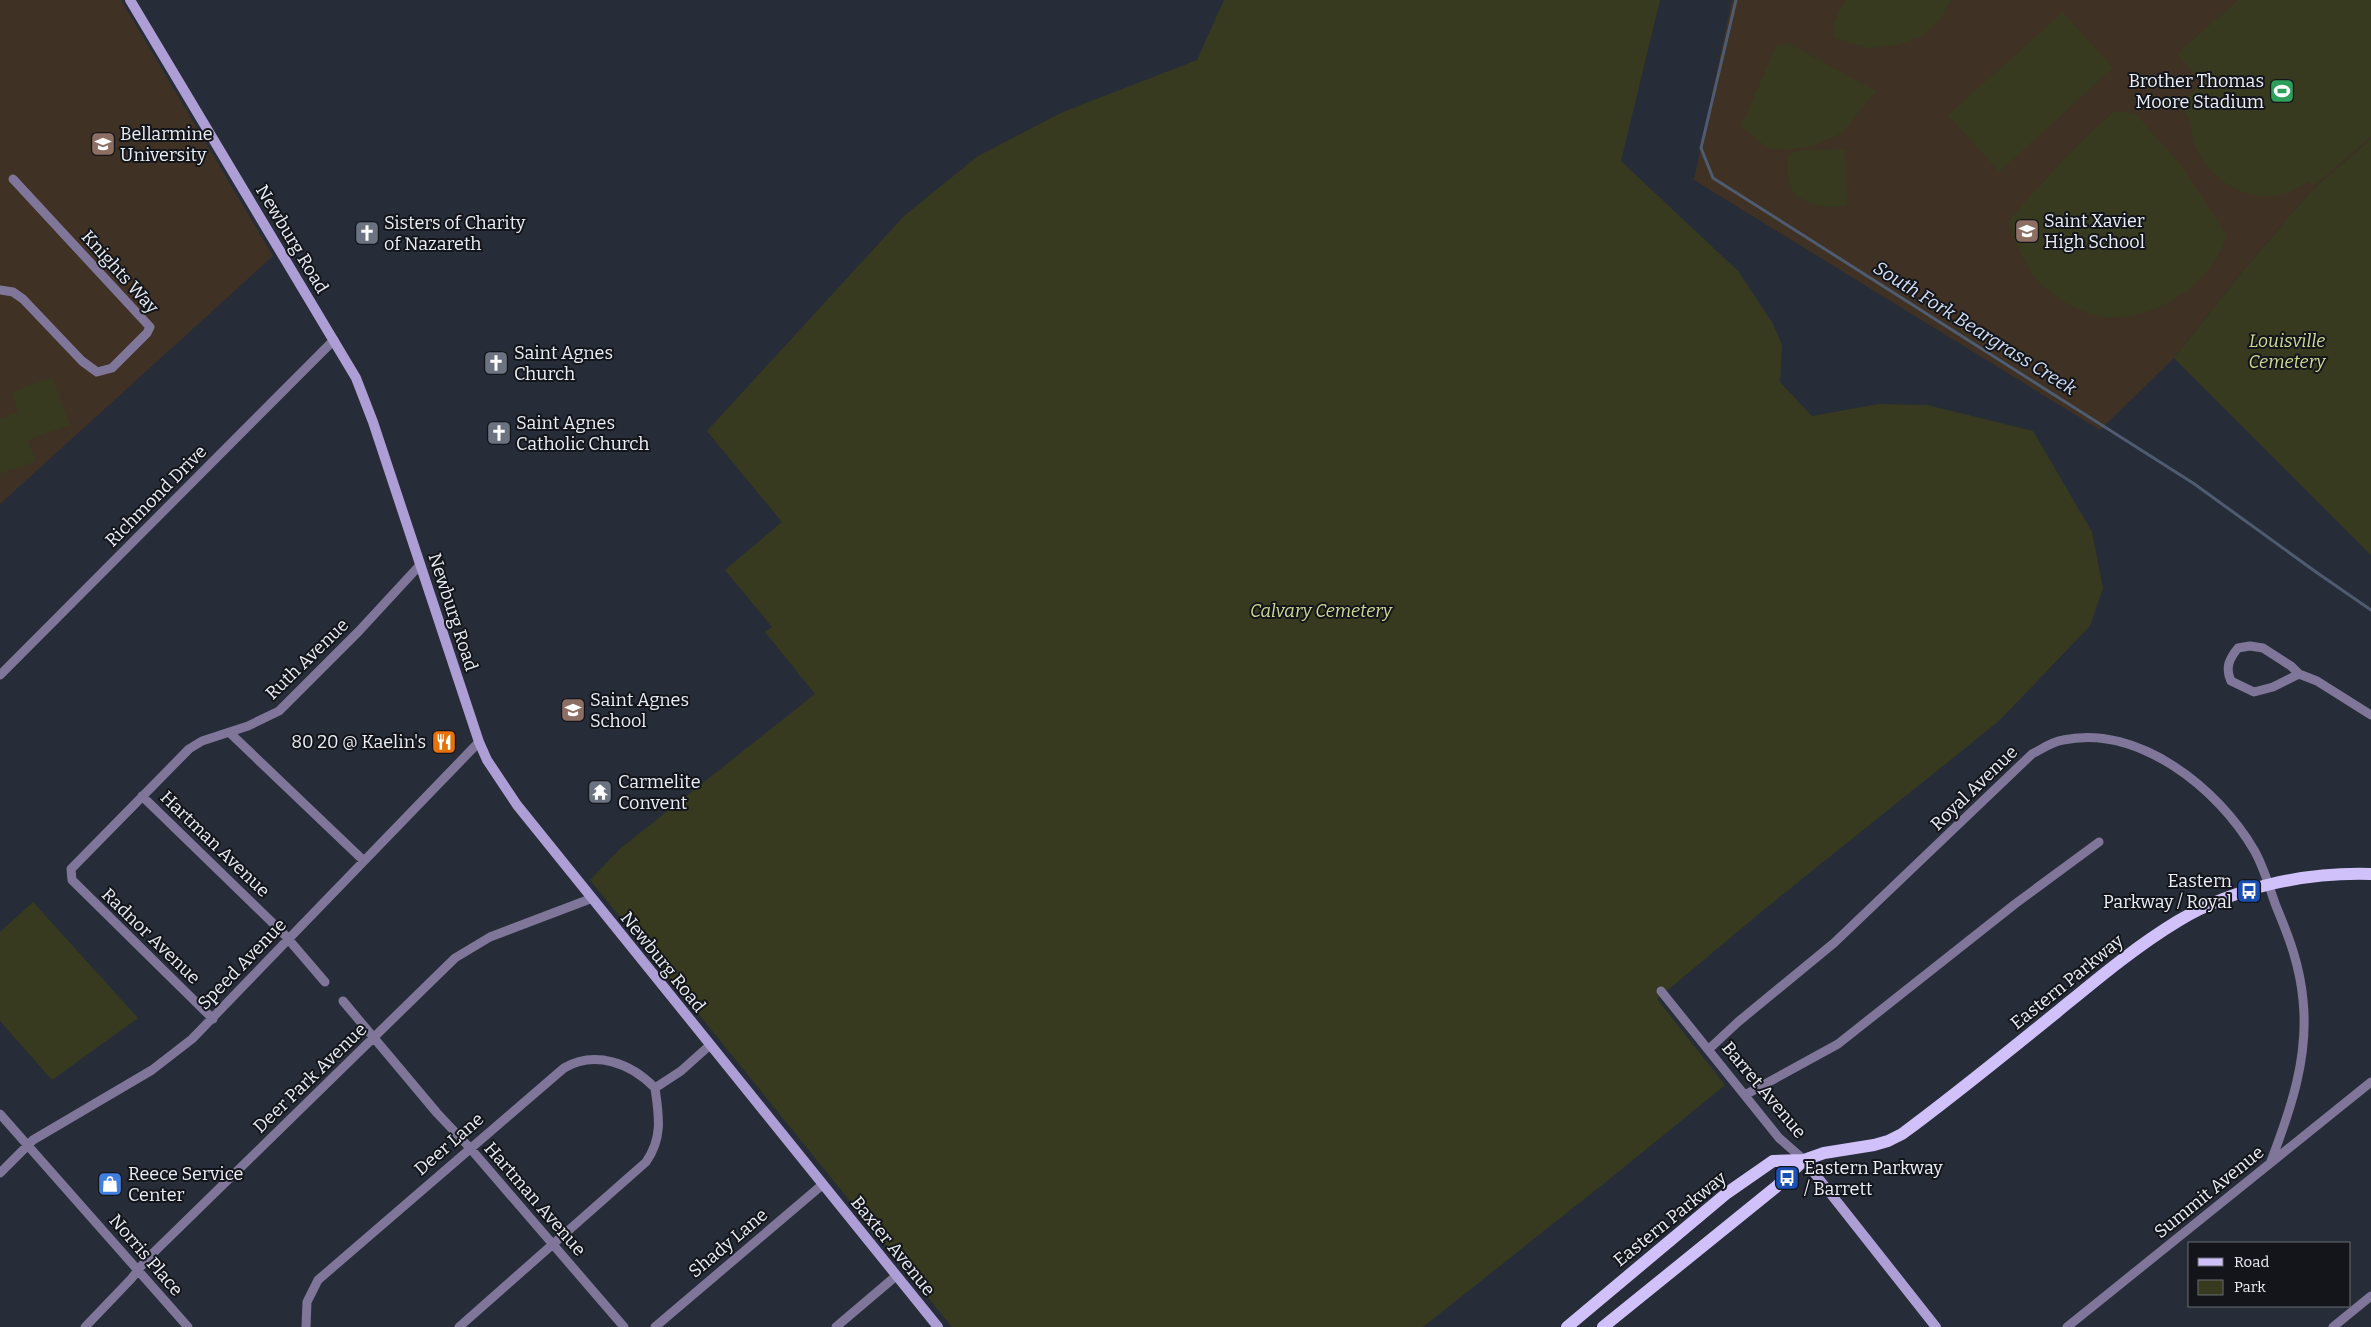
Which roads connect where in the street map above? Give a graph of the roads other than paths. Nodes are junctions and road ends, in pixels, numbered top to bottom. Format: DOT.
graph roads {
  1 [pos="130,0"];
  2 [pos="12,179"];
  3 [pos="0,290"];
  4 [pos="334,340"];
  5 [pos="420,565"];
  6 [pos="2299,674"];
  7 [pos="0,676"];
  8 [pos="2371,715"];
  9 [pos="230,733"];
  10 [pos="479,742"];
  11 [pos="142,796"];
  12 [pos="2099,842"];
  13 [pos="364,861"];
  14 [pos="70,874"];
  15 [pos="2371,874"];
  16 [pos="2269,885"];
  17 [pos="590,899"];
  18 [pos="289,939"];
  19 [pos="325,982"];
  20 [pos="1661,991"];
  21 [pos="343,1001"];
  22 [pos="213,1019"];
  23 [pos="374,1038"];
  24 [pos="710,1045"];
  25 [pos="1709,1049"];
  26 [pos="2371,1082"];
  27 [pos="655,1088"];
  28 [pos="1745,1095"];
  29 [pos="0,1114"];
  30 [pos="27,1145"];
  31 [pos="470,1148"];
  32 [pos="1804,1160"];
  33 [pos="2271,1161"];
  34 [pos="0,1173"];
  35 [pos="822,1185"];
  36 [pos="553,1245"];
  37 [pos="138,1271"];
  38 [pos="896,1276"];
  39 [pos="2371,1296"];
  40 [pos="85,1327"];
  41 [pos="188,1327"];
  42 [pos="306,1327"];
  43 [pos="459,1327"];
  44 [pos="624,1327"];
  45 [pos="655,1327"];
  46 [pos="836,1327"];
  47 [pos="938,1327"];
  48 [pos="1567,1327"];
  49 [pos="1604,1327"];
  50 [pos="1936,1327"];
  51 [pos="2067,1327"];
  52 [pos="2333,1327"];
  1 -- 4 [label="main road, Newburg Road"];
  2 -- 3 [label="street, Knights Way"];
  4 -- 5 [label="main road, Newburg Road"];
  4 -- 7 [label="street, Richmond Drive"];
  5 -- 9 [label="street, Ruth Avenue"];
  5 -- 10 [label="main road, Newburg Road"];
  6 -- 6 [label="street"];
  6 -- 8 [label="street"];
  9 -- 11 [label="street, Ruth Avenue"];
  9 -- 13 [label="street"];
  10 -- 13 [label="street, Speed Avenue"];
  10 -- 17 [label="main road, Newburg Road"];
  11 -- 14 [label="street, Ruth Avenue"];
  11 -- 18 [label="street, Hartman Avenue"];
  12 -- 28 [label="street"];
  13 -- 18 [label="street, Speed Avenue"];
  14 -- 22 [label="street, Radnor Avenue"];
  15 -- 16 [label="main road, Eastern Parkway"];
  16 -- 25 [label="street, Royal Avenue"];
  16 -- 32 [label="main road, Eastern Parkway"];
  16 -- 33 [label="street, Royal Avenue"];
  17 -- 23 [label="street, Deer Park Avenue"];
  17 -- 24 [label="main road, Newburg Road"];
  18 -- 19 [label="street, Hartman Avenue"];
  18 -- 22 [label="street, Speed Avenue"];
  20 -- 25 [label="street, Barret Avenue"];
  21 -- 23 [label="street, Hartman Avenue"];
  22 -- 30 [label="street, Speed Avenue"];
  23 -- 31 [label="street, Hartman Avenue"];
  23 -- 37 [label="street, Deer Park Avenue"];
  24 -- 27 [label="street"];
  24 -- 35 [label="main road, Newburg Road"];
  25 -- 28 [label="street, Barret Avenue"];
  26 -- 33 [label="street, Summit Avenue"];
  27 -- 31 [label="street, Deer Lane"];
  27 -- 36 [label="street"];
  28 -- 32 [label="street, Barret Avenue"];
  29 -- 30 [label="street, Norris Place"];
  30 -- 34 [label="street, Speed Avenue"];
  30 -- 37 [label="street, Norris Place"];
  31 -- 36 [label="street, Hartman Avenue"];
  31 -- 42 [label="street, Deer Lane"];
  32 -- 48 [label="main road, Eastern Parkway"];
  32 -- 49 [label="main road, Eastern Parkway"];
  32 -- 50 [label="main road, Barret Avenue"];
  33 -- 51 [label="street, Summit Avenue"];
  35 -- 38 [label="main road, Baxter Avenue"];
  35 -- 45 [label="street, Shady Lane"];
  36 -- 43 [label="street"];
  36 -- 44 [label="street, Hartman Avenue"];
  37 -- 40 [label="street, Deer Park Avenue"];
  37 -- 41 [label="street, Norris Place"];
  38 -- 46 [label="street"];
  38 -- 47 [label="main road, Baxter Avenue"];
  39 -- 52 [label="street"];
}
